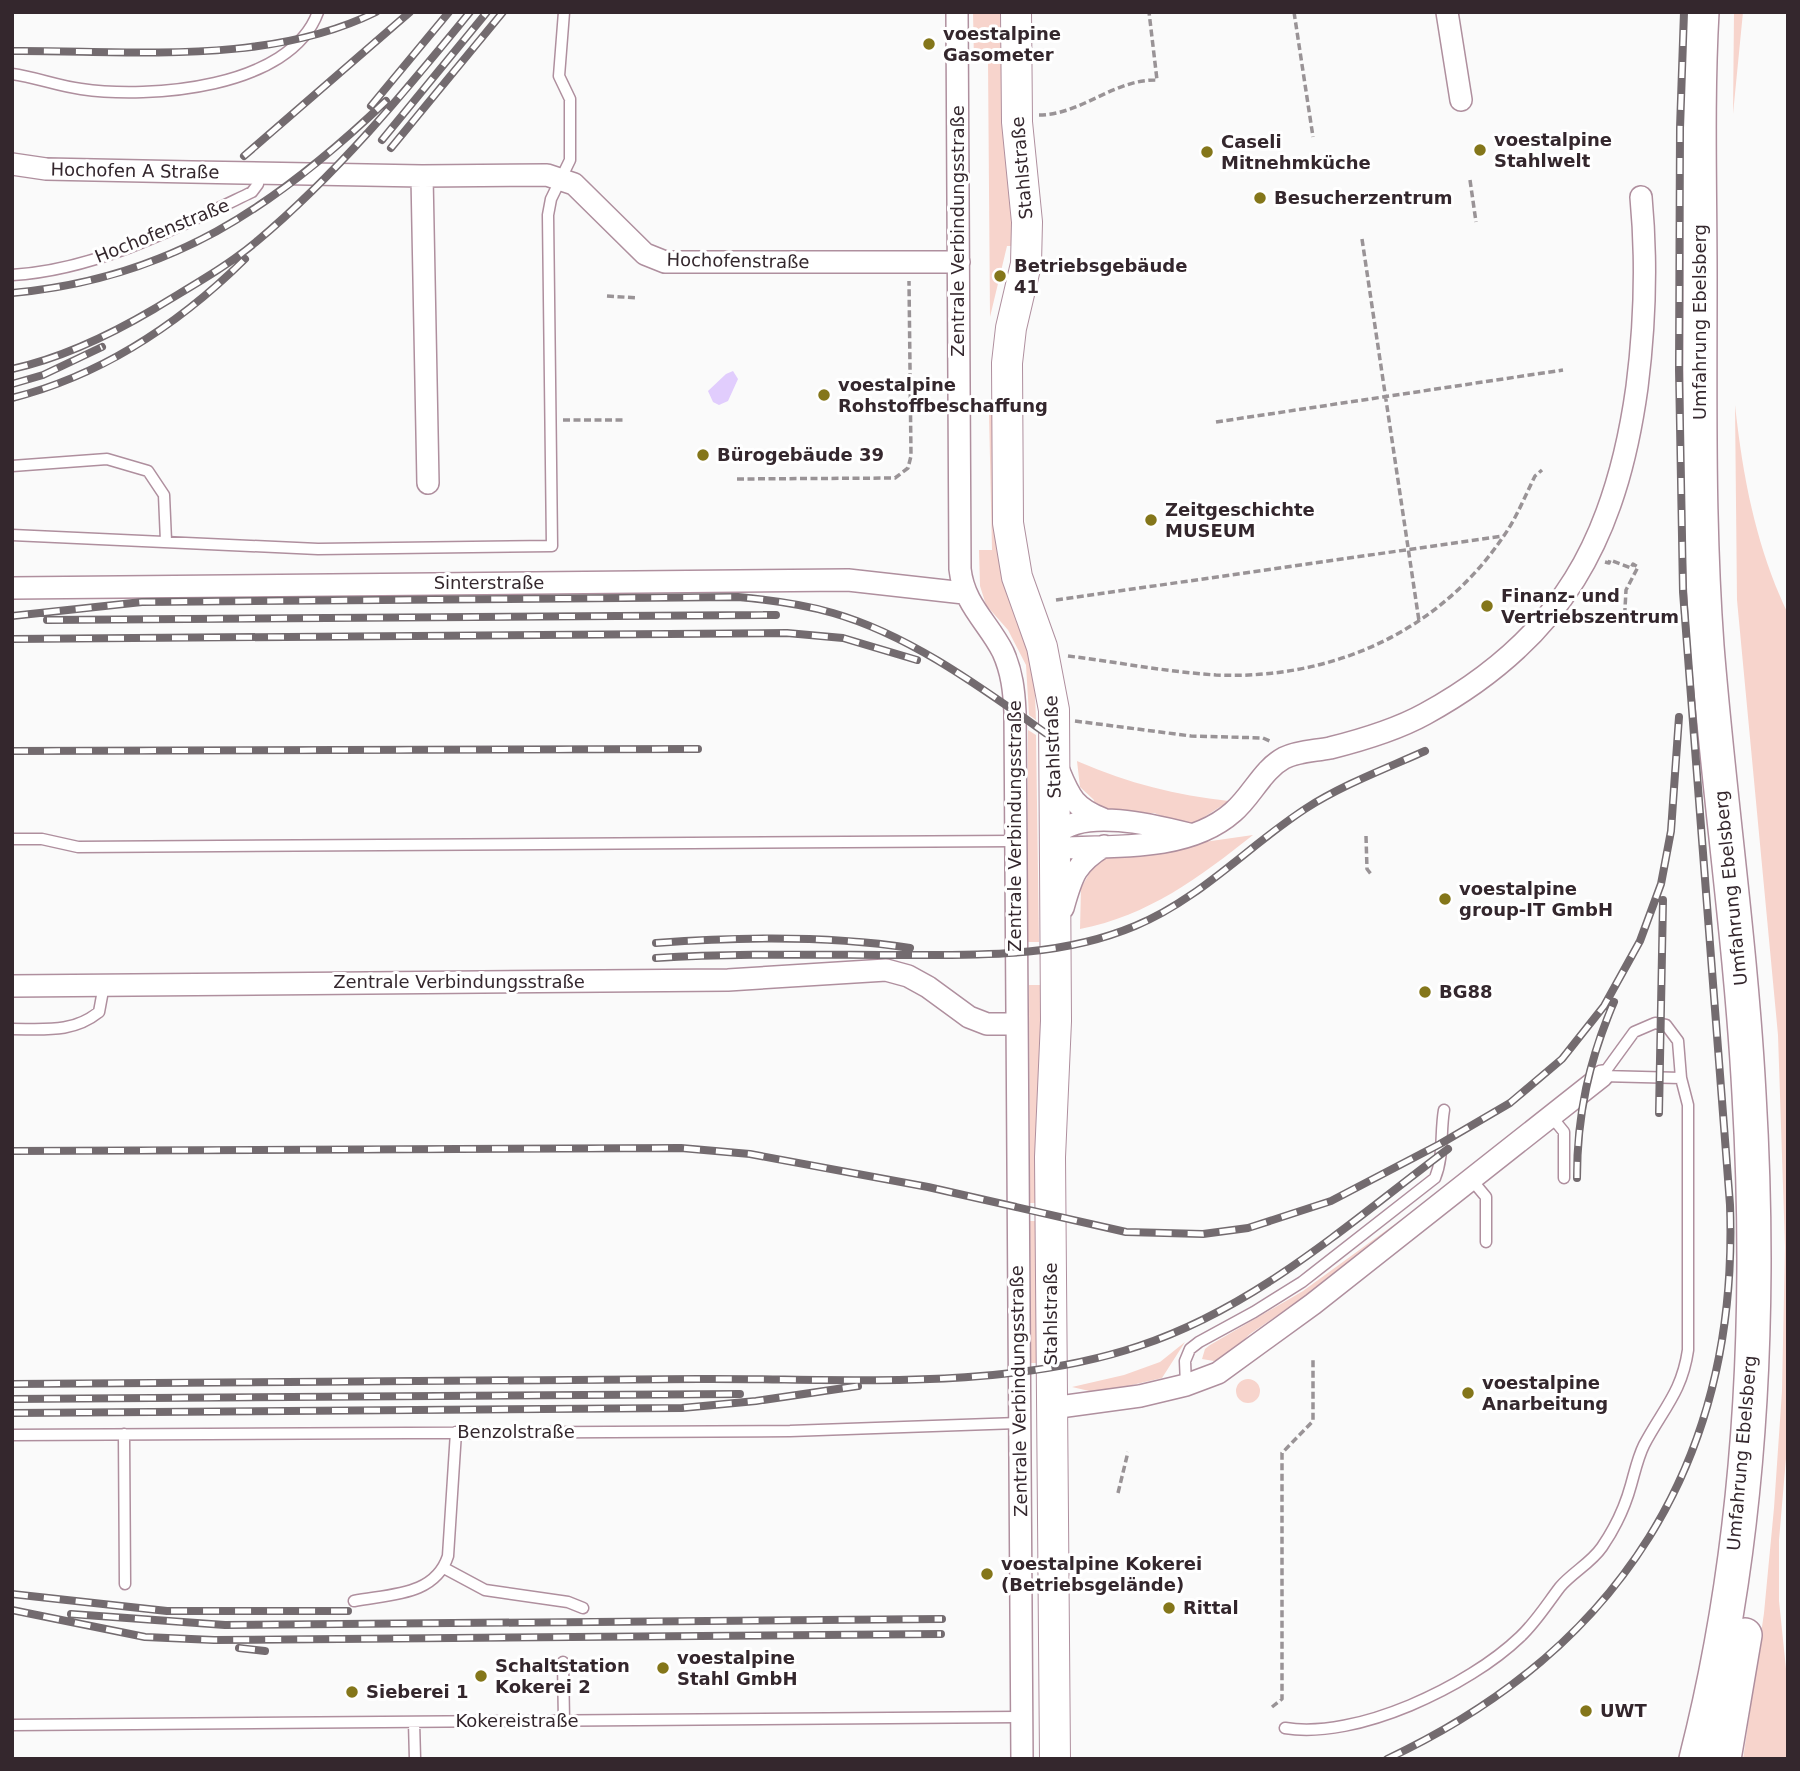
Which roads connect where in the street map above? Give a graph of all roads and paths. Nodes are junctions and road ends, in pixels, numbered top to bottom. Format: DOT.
graph roads {
  1 [pos="318,12"];
  2 [pos="564,12"];
  3 [pos="957,12"];
  4 [pos="1016,12"];
  5 [pos="1149,12"];
  6 [pos="1294,12"];
  7 [pos="1447,12"];
  8 [pos="1702,12"];
  9 [pos="1725,12"];
  10 [pos="12,74"];
  11 [pos="1461,100"];
  12 [pos="1029,115"];
  13 [pos="1312,137"];
  14 [pos="12,164"];
  15 [pos="259,173"];
  16 [pos="422,176"];
  17 [pos="563,178"];
  18 [pos="1470,180"];
  19 [pos="1641,197"];
  20 [pos="1476,222"];
  21 [pos="1362,239"];
  22 [pos="959,261"];
  23 [pos="909,272"];
  24 [pos="12,275"];
  25 [pos="607,296"];
  26 [pos="638,298"];
  27 [pos="1563,370"];
  28 [pos="1386,396"];
  29 [pos="624,419"];
  30 [pos="551,420"];
  31 [pos="1216,422"];
  32 [pos="12,466"];
  33 [pos="1542,470"];
  34 [pos="737,479"];
  35 [pos="428,483"];
  36 [pos="12,536"];
  37 [pos="1505,536"];
  38 [pos="166,541"];
  39 [pos="1408,550"];
  40 [pos="1608,551"];
  41 [pos="12,588"];
  42 [pos="964,593"];
  43 [pos="1056,600"];
  44 [pos="1419,621"];
  45 [pos="1624,627"];
  46 [pos="1064,656"];
  47 [pos="1074,721"];
  48 [pos="1280,744"];
  49 [pos="1055,760"];
  50 [pos="1109,821"];
  51 [pos="1191,834"];
  52 [pos="1366,836"];
  53 [pos="12,839"];
  54 [pos="1015,841"];
  55 [pos="1055,842"];
  56 [pos="1104,846"];
  57 [pos="1371,874"];
  58 [pos="1056,934"];
  59 [pos="104,985"];
  60 [pos="12,986"];
  61 [pos="1016,1024"];
  62 [pos="12,1029"];
  63 [pos="1602,1076"];
  64 [pos="1681,1078"];
  65 [pos="1444,1110"];
  66 [pos="1551,1116"];
  67 [pos="1564,1178"];
  68 [pos="1471,1179"];
  69 [pos="1486,1241"];
  70 [pos="1313,1357"];
  71 [pos="1186,1385"];
  72 [pos="1052,1408"];
  73 [pos="1019,1423"];
  74 [pos="456,1433"];
  75 [pos="124,1434"];
  76 [pos="12,1435"];
  77 [pos="1128,1452"];
  78 [pos="1118,1493"];
  79 [pos="444,1567"];
  80 [pos="125,1584"];
  81 [pos="354,1601"];
  82 [pos="583,1608"];
  83 [pos="563,1662"];
  84 [pos="1272,1707"];
  85 [pos="1022,1717"];
  86 [pos="564,1720"];
  87 [pos="414,1722"];
  88 [pos="12,1725"];
  89 [pos="1285,1728"];
  90 [pos="415,1759"];
  91 [pos="1023,1759"];
  92 [pos="1055,1759"];
  93 [pos="1696,1759"];
  94 [pos="1724,1759"];
  1 -- 10 [label="lane"];
  2 -- 17 [label="lane"];
  3 -- 22 [label="street, Zentrale Verbindungsstraße"];
  4 -- 49 [label="street, Stahlstraße"];
  5 -- 12 [label="path"];
  6 -- 13 [label="path"];
  7 -- 11 [label="street"];
  8 -- 93 [label="main road, Umfahrung Ebelsberg"];
  9 -- 94 [label="main road, Umfahrung Ebelsberg"];
  14 -- 15 [label="street, Hochofen A Straße"];
  15 -- 16 [label="street"];
  15 -- 24 [label="lane, Hochofenstraße"];
  16 -- 17 [label="street"];
  16 -- 35 [label="street"];
  17 -- 22 [label="street, Hochofenstraße"];
  17 -- 30 [label="lane"];
  18 -- 20 [label="path"];
  19 -- 51 [label="street"];
  21 -- 28 [label="path"];
  22 -- 42 [label="street, Zentrale Verbindungsstraße"];
  23 -- 34 [label="path"];
  25 -- 26 [label="path"];
  27 -- 28 [label="path"];
  28 -- 31 [label="path"];
  28 -- 39 [label="path"];
  29 -- 30 [label="path"];
  30 -- 38 [label="lane"];
  32 -- 38 [label="lane"];
  33 -- 37 [label="path"];
  36 -- 38 [label="lane"];
  37 -- 39 [label="path"];
  37 -- 44 [label="path"];
  39 -- 43 [label="path"];
  39 -- 44 [label="path"];
  40 -- 45 [label="path"];
  41 -- 42 [label="street, Sinterstraße"];
  42 -- 54 [label="street, Zentrale Verbindungsstraße"];
  44 -- 46 [label="path"];
  47 -- 48 [label="path"];
  49 -- 50 [label="street"];
  49 -- 55 [label="street, Stahlstraße"];
  50 -- 51 [label="street"];
  50 -- 55 [label="street"];
  51 -- 56 [label="street"];
  52 -- 57 [label="path"];
  53 -- 54 [label="lane"];
  54 -- 61 [label="street, Zentrale Verbindungsstraße"];
  55 -- 56 [label="street"];
  55 -- 58 [label="street, Stahlstraße"];
  56 -- 58 [label="street"];
  58 -- 72 [label="street, Stahlstraße"];
  59 -- 60 [label="street, Zentrale Verbindungsstraße"];
  59 -- 61 [label="street, Zentrale Verbindungsstraße"];
  59 -- 62 [label="lane"];
  61 -- 73 [label="street, Zentrale Verbindungsstraße"];
  63 -- 64 [label="lane"];
  63 -- 64 [label="lane"];
  63 -- 66 [label="street"];
  64 -- 89 [label="lane"];
  65 -- 71 [label="lane"];
  66 -- 67 [label="lane"];
  66 -- 68 [label="street"];
  68 -- 69 [label="lane"];
  68 -- 71 [label="street"];
  70 -- 84 [label="path"];
  71 -- 72 [label="street"];
  72 -- 92 [label="street, Stahlstraße"];
  73 -- 74 [label="lane, Benzolstraße"];
  73 -- 85 [label="street, Zentrale Verbindungsstraße"];
  74 -- 75 [label="lane, Benzolstraße"];
  74 -- 79 [label="lane"];
  75 -- 76 [label="lane, Benzolstraße"];
  75 -- 80 [label="lane"];
  77 -- 78 [label="path"];
  79 -- 81 [label="lane"];
  79 -- 82 [label="lane"];
  83 -- 86 [label="lane"];
  85 -- 86 [label="lane, Kokereistraße"];
  85 -- 91 [label="street, Zentrale Verbindungsstraße"];
  86 -- 87 [label="lane, Kokereistraße"];
  87 -- 88 [label="lane, Kokereistraße"];
  87 -- 90 [label="lane"];
}
